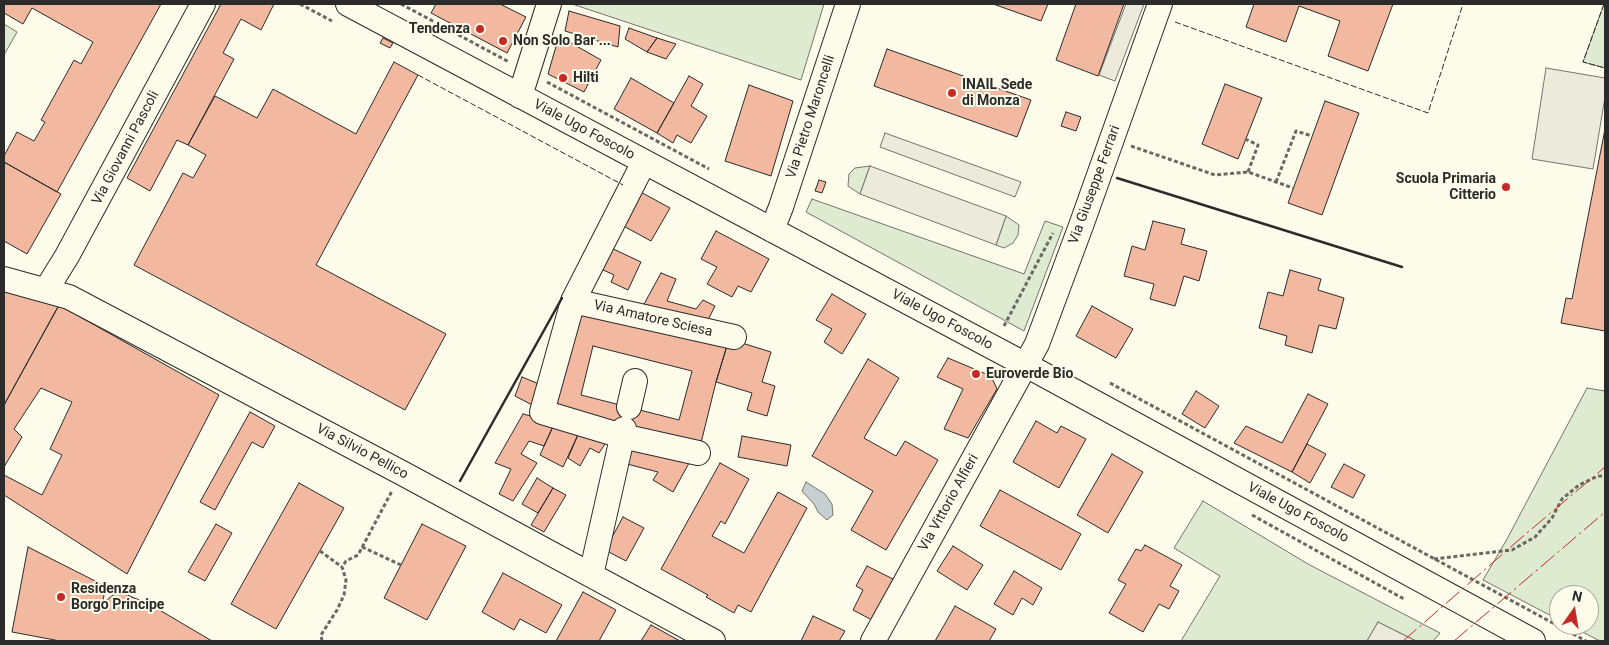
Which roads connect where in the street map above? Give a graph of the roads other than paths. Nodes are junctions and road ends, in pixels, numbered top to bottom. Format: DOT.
graph roads {
  1 [pos="203,4"];
  2 [pos="549,4"];
  3 [pos="848,4"];
  4 [pos="1160,4"];
  5 [pos="341,13"];
  6 [pos="520,96"];
  7 [pos="644,162"];
  8 [pos="772,230"];
  9 [pos="4,279"];
  10 [pos="46,290"];
  11 [pos="573,301"];
  12 [pos="734,337"];
  13 [pos="1026,365"];
  14 [pos="634,381"];
  15 [pos="625,424"];
  16 [pos="698,453"];
  17 [pos="591,576"];
  18 [pos="713,641"];
  19 [pos="873,641"];
  20 [pos="1533,641"];
  1 -- 10 [label="street, Via Giovanni Pascoli"];
  2 -- 6 [label="street"];
  3 -- 8 [label="street, Via Pietro Maroncelli"];
  4 -- 13 [label="street, Via Giuseppe Ferrari"];
  5 -- 6 [label="street, Viale Ugo Foscolo"];
  6 -- 7 [label="street, Viale Ugo Foscolo"];
  7 -- 8 [label="street, Viale Ugo Foscolo"];
  7 -- 11 [label="street, Via Amatore Sciesa"];
  8 -- 13 [label="street, Viale Ugo Foscolo"];
  9 -- 10 [label="street, Via Silvio Pellico"];
  10 -- 17 [label="street, Via Silvio Pellico"];
  11 -- 12 [label="street, Via Amatore Sciesa"];
  11 -- 15 [label="street, Via Amatore Sciesa"];
  13 -- 19 [label="street, Via Vittorio Alfieri"];
  13 -- 20 [label="street, Viale Ugo Foscolo"];
  14 -- 15 [label="street"];
  15 -- 16 [label="street, Via Amatore Sciesa"];
  15 -- 17 [label="street"];
  17 -- 18 [label="street, Via Silvio Pellico"];
}
